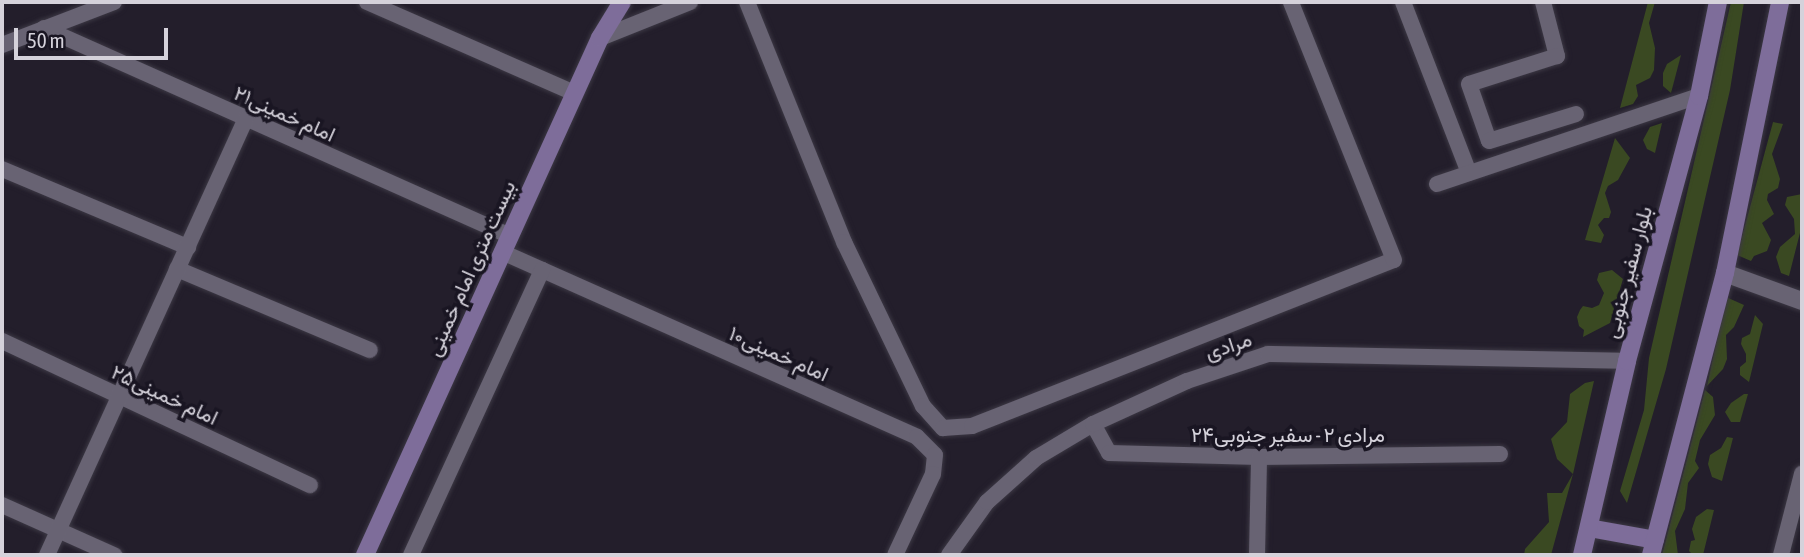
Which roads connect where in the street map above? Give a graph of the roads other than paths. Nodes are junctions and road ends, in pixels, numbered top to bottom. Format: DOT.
graph roads {
  1 [pos="114,2"];
  2 [pos="367,2"];
  3 [pos="622,2"];
  4 [pos="690,2"];
  5 [pos="747,2"];
  6 [pos="1291,2"];
  7 [pos="1403,2"];
  8 [pos="1543,2"];
  9 [pos="1718,2"];
  10 [pos="1780,2"];
  11 [pos="44,28"];
  12 [pos="600,38"];
  13 [pos="2,45"];
  14 [pos="575,93"];
  15 [pos="1699,96"];
  16 [pos="1576,114"];
  17 [pos="246,118"];
  18 [pos="2,169"];
  19 [pos="1469,173"];
  20 [pos="1437,184"];
  21 [pos="506,244"];
  22 [pos="188,247"];
  23 [pos="177,269"];
  24 [pos="541,270"];
  25 [pos="1725,273"];
  26 [pos="1802,300"];
  27 [pos="2,341"];
  28 [pos="370,350"];
  29 [pos="1627,361"];
  30 [pos="120,396"];
  31 [pos="1093,424"];
  32 [pos="1500,454"];
  33 [pos="1259,457"];
  34 [pos="1802,474"];
  35 [pos="310,485"];
  36 [pos="2,505"];
  37 [pos="1589,528"];
  38 [pos="59,530"];
  39 [pos="1653,548"];
  40 [pos="47,555"];
  41 [pos="114,555"];
  42 [pos="365,555"];
  43 [pos="411,555"];
  44 [pos="895,555"];
  45 [pos="948,555"];
  46 [pos="1257,555"];
  47 [pos="1582,555"];
  48 [pos="1781,555"];
  1 -- 11 [label="street"];
  2 -- 14 [label="street"];
  3 -- 12 [label="main road, بیست متری امام خمینی"];
  4 -- 12 [label="street"];
  5 -- 6 [label="street"];
  7 -- 19 [label="street"];
  8 -- 16 [label="street"];
  9 -- 15 [label="main road, بلوار سفیر جنوبی"];
  10 -- 25 [label="main road"];
  11 -- 13 [label="street"];
  11 -- 17 [label="street, امام خمینی۲۱"];
  12 -- 14 [label="main road, بیست متری امام خمینی"];
  14 -- 21 [label="main road, بیست متری امام خمینی"];
  15 -- 19 [label="street"];
  15 -- 29 [label="main road, بلوار سفیر جنوبی"];
  17 -- 21 [label="street, امام خمینی۲۱"];
  17 -- 22 [label="street"];
  18 -- 22 [label="street"];
  19 -- 20 [label="street"];
  21 -- 24 [label="street, امام خمینی۱۰"];
  21 -- 42 [label="main road, بیست متری امام خمینی"];
  22 -- 23 [label="street"];
  23 -- 28 [label="street"];
  23 -- 30 [label="street"];
  24 -- 43 [label="street"];
  24 -- 44 [label="street, امام خمینی۱۰"];
  25 -- 26 [label="street"];
  25 -- 39 [label="main road"];
  27 -- 30 [label="street, امام خمینی۲۵"];
  29 -- 31 [label="street, مرادی"];
  29 -- 37 [label="main road, بلوار سفیر جنوبی"];
  30 -- 35 [label="street, امام خمینی۲۵"];
  30 -- 38 [label="street"];
  31 -- 33 [label="street, مرادی ۲ - سفیر جنوبی۲۴"];
  31 -- 45 [label="street, مرادی"];
  32 -- 33 [label="street, مرادی ۲ - سفیر جنوبی۲۴"];
  33 -- 46 [label="street"];
  34 -- 48 [label="street"];
  36 -- 38 [label="street"];
  37 -- 39 [label="main road"];
  37 -- 47 [label="main road, بلوار سفیر جنوبی"];
  38 -- 40 [label="street"];
  38 -- 41 [label="street"];
}
